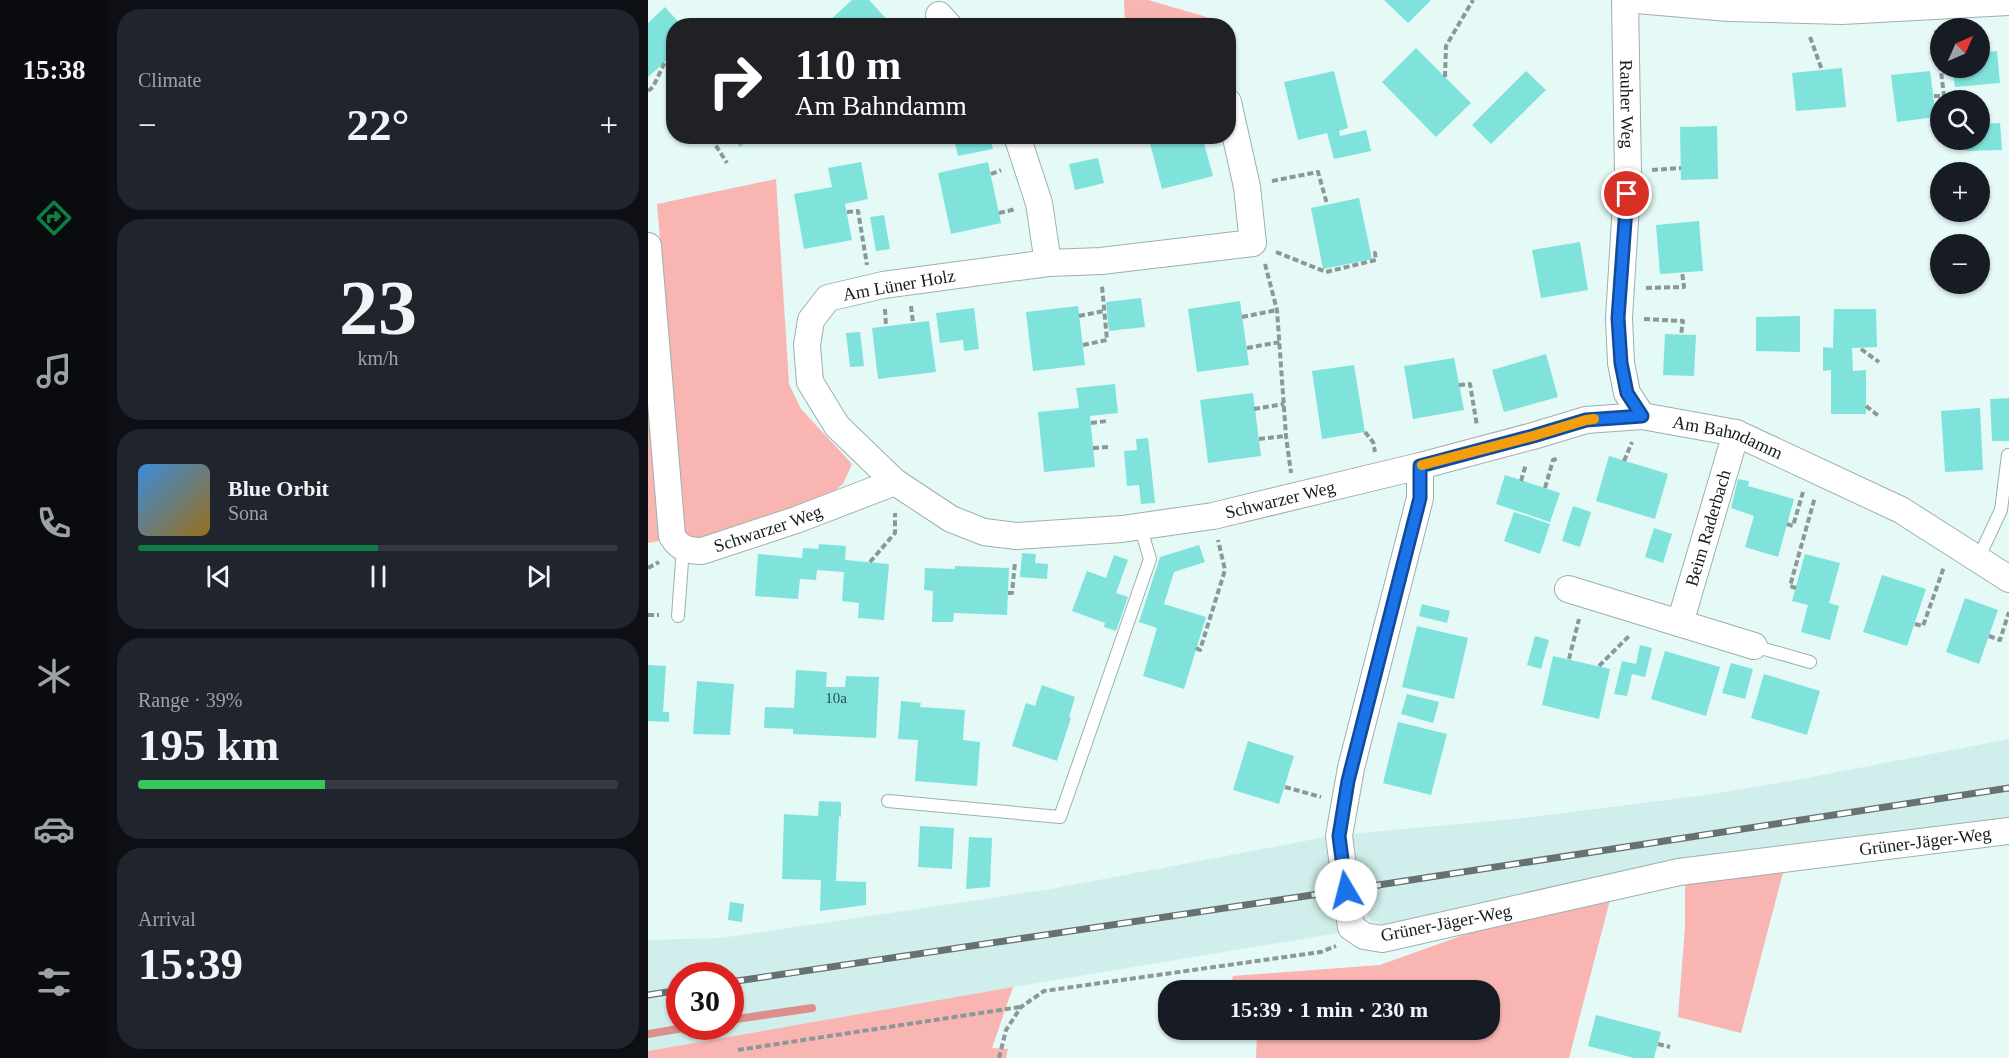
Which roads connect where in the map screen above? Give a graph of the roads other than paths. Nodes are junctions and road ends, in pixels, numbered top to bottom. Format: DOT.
graph roads {
  1 [pos="1625,0"];
  2 [pos="1637,0"];
  3 [pos="2009,2"];
  4 [pos="1842,5"];
  5 [pos="1236,137"];
  6 [pos="1020,144"];
  7 [pos="648,246"];
  8 [pos="1048,263"];
  9 [pos="1642,416"];
  10 [pos="1736,433"];
  11 [pos="2008,455"];
  12 [pos="1420,466"];
  13 [pos="895,482"];
  14 [pos="1140,526"];
  15 [pos="683,548"];
  16 [pos="1978,559"];
  17 [pos="2009,579"];
  18 [pos="1576,592"];
  19 [pos="678,616"];
  20 [pos="1680,623"];
  21 [pos="1754,646"];
  22 [pos="1810,662"];
  23 [pos="888,801"];
  24 [pos="2009,831"];
  1 -- 9 [label="street, Rauher Weg"];
  2 -- 4 [label="street"];
  3 -- 4 [label="street"];
  5 -- 8 [label="street, Am Lüner Holz"];
  6 -- 8 [label="street"];
  7 -- 15 [label="street"];
  8 -- 13 [label="street, Am Lüner Holz"];
  9 -- 10 [label="street, Am Bahndamm"];
  9 -- 12 [label="street, Am Bahndamm"];
  10 -- 16 [label="street, Am Bahndamm"];
  10 -- 20 [label="street, Beim Raderbach"];
  11 -- 16 [label="lane"];
  12 -- 14 [label="street, Schwarzer Weg"];
  12 -- 24 [label="street, Grüner-Jäger-Weg"];
  13 -- 14 [label="street, Schwarzer Weg"];
  13 -- 15 [label="street, Schwarzer Weg"];
  14 -- 23 [label="lane"];
  15 -- 19 [label="lane"];
  16 -- 17 [label="street, Am Bahndamm"];
  18 -- 20 [label="street"];
  20 -- 21 [label="street"];
  21 -- 22 [label="lane"];
}
